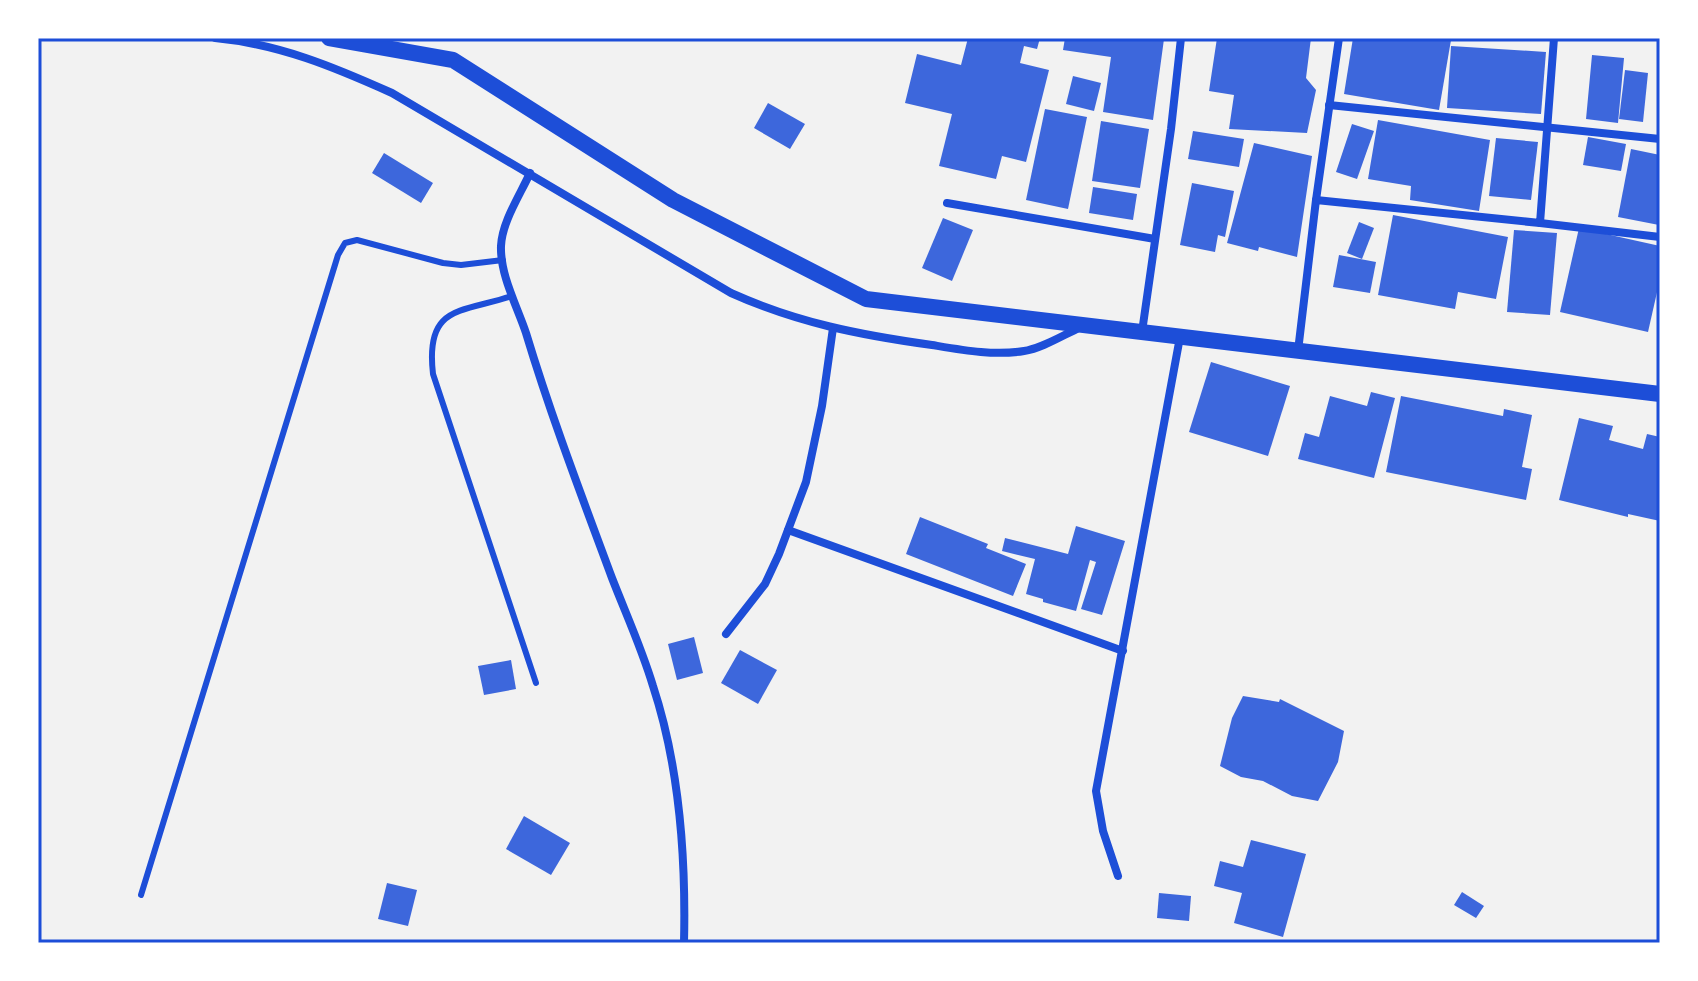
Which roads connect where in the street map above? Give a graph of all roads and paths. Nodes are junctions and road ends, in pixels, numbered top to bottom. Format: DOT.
graph roads {
  1 [pos="215,38"];
  2 [pos="329,38"];
  3 [pos="1181,38"];
  4 [pos="1339,38"];
  5 [pos="1554,38"];
  6 [pos="1329,105"];
  7 [pos="1547,126"];
  8 [pos="1660,139"];
  9 [pos="530,173"];
  10 [pos="1316,200"];
  11 [pos="947,203"];
  12 [pos="1540,223"];
  13 [pos="1660,237"];
  14 [pos="1155,239"];
  15 [pos="503,260"];
  16 [pos="512,296"];
  17 [pos="1085,325"];
  18 [pos="833,328"];
  19 [pos="1142,332"];
  20 [pos="1180,337"];
  21 [pos="1298,351"];
  22 [pos="1660,394"];
  23 [pos="788,530"];
  24 [pos="726,634"];
  25 [pos="1123,651"];
  26 [pos="536,683"];
  27 [pos="1118,876"];
  28 [pos="141,895"];
  29 [pos="684,943"];
  1 -- 9 [label="street"];
  2 -- 17 [label="main road"];
  3 -- 14 [label="street"];
  4 -- 6 [label="street"];
  5 -- 7 [label="street"];
  6 -- 7 [label="street"];
  6 -- 10 [label="street"];
  7 -- 8 [label="street"];
  7 -- 12 [label="street"];
  9 -- 15 [label="street"];
  9 -- 18 [label="street"];
  10 -- 12 [label="street"];
  10 -- 21 [label="street"];
  11 -- 14 [label="street"];
  12 -- 13 [label="street"];
  14 -- 19 [label="street"];
  15 -- 16 [label="street"];
  15 -- 28 [label="lane"];
  16 -- 26 [label="lane"];
  16 -- 29 [label="street"];
  17 -- 18 [label="street"];
  17 -- 19 [label="main road"];
  18 -- 23 [label="street"];
  19 -- 20 [label="main road"];
  20 -- 21 [label="main road"];
  20 -- 25 [label="street"];
  21 -- 22 [label="main road"];
  23 -- 24 [label="street"];
  23 -- 25 [label="street"];
  25 -- 27 [label="street"];
}
